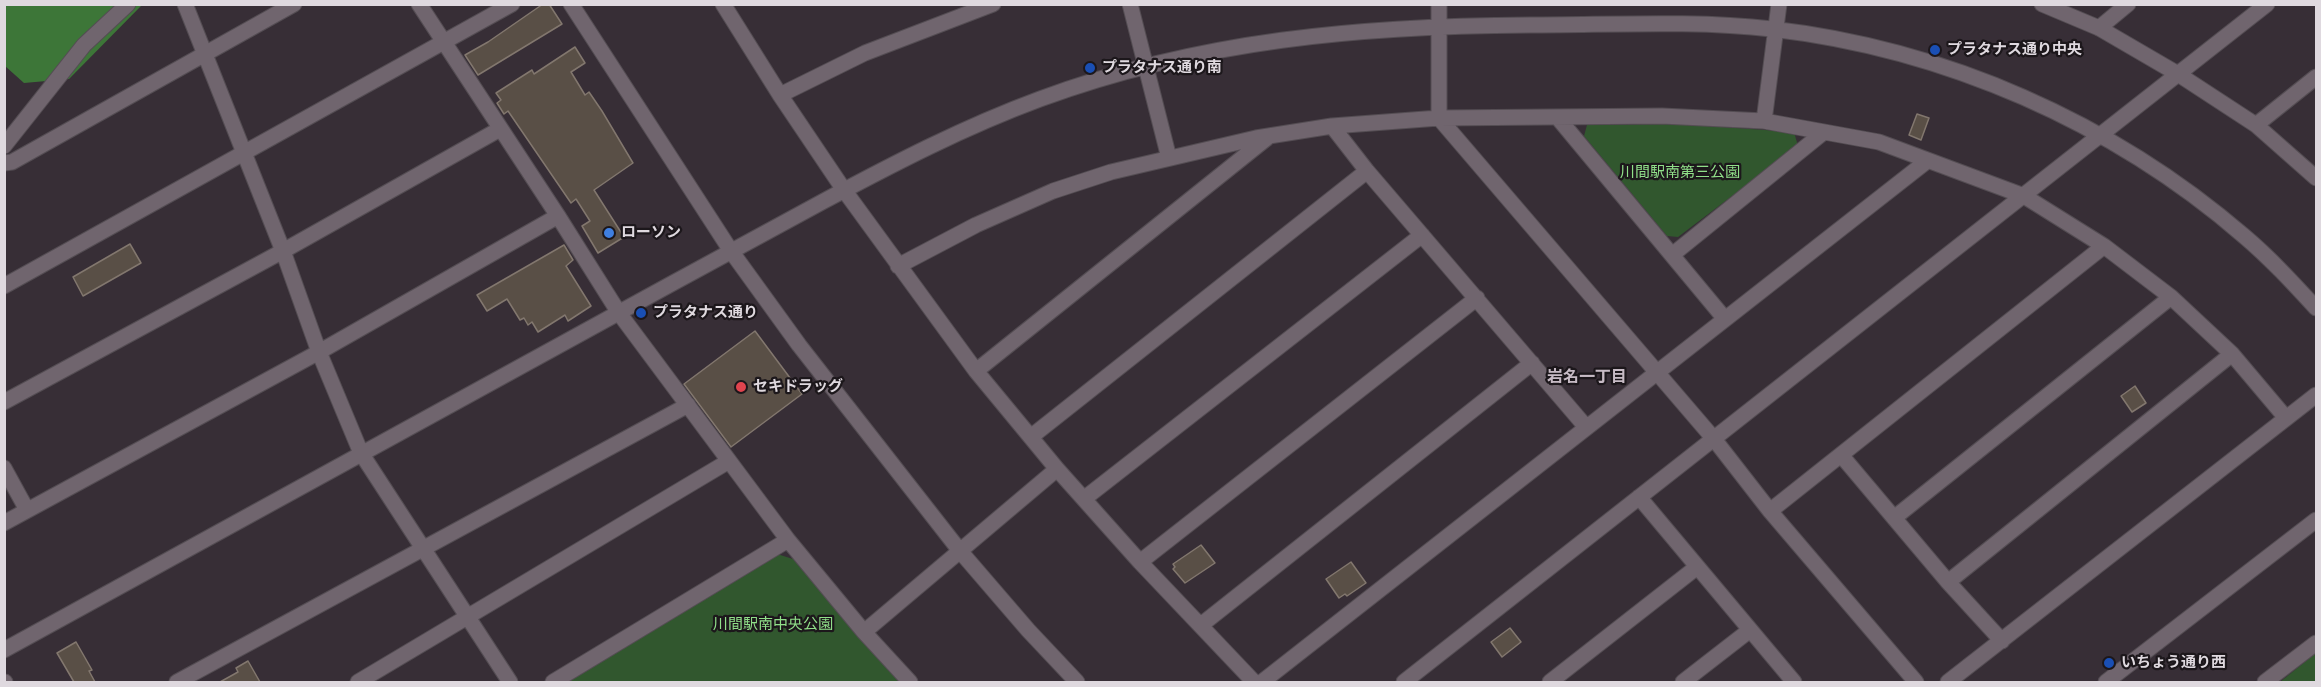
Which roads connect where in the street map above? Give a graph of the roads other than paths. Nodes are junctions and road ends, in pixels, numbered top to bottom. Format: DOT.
graph roads {
  1 [pos="128,4"];
  2 [pos="185,4"];
  3 [pos="294,4"];
  4 [pos="419,4"];
  5 [pos="512,4"];
  6 [pos="571,4"];
  7 [pos="993,4"];
  8 [pos="1130,4"];
  9 [pos="1438,4"];
  10 [pos="1779,4"];
  11 [pos="2042,4"];
  12 [pos="2128,4"];
  13 [pos="2267,4"];
  14 [pos="726,6"];
  15 [pos="1438,27"];
  16 [pos="2099,28"];
  17 [pos="1775,30"];
  18 [pos="444,43"];
  19 [pos="204,54"];
  20 [pos="1146,65"];
  21 [pos="2178,74"];
  22 [pos="2316,77"];
  23 [pos="780,95"];
  24 [pos="1439,118"];
  25 [pos="1558,118"];
  26 [pos="1764,121"];
  27 [pos="2256,125"];
  28 [pos="1332,126"];
  29 [pos="500,129"];
  30 [pos="1824,132"];
  31 [pos="1270,136"];
  32 [pos="2100,136"];
  33 [pos="4,146"];
  34 [pos="243,154"];
  35 [pos="1169,158"];
  36 [pos="1927,161"];
  37 [pos="4,163"];
  38 [pos="1368,171"];
  39 [pos="2316,178"];
  40 [pos="844,190"];
  41 [pos="2024,196"];
  42 [pos="558,216"];
  43 [pos="1422,235"];
  44 [pos="2104,246"];
  45 [pos="283,251"];
  46 [pos="731,251"];
  47 [pos="1672,255"];
  48 [pos="898,266"];
  49 [pos="4,285"];
  50 [pos="2171,297"];
  51 [pos="1477,298"];
  52 [pos="2316,308"];
  53 [pos="619,313"];
  54 [pos="1725,319"];
  55 [pos="319,352"];
  56 [pos="2232,354"];
  57 [pos="1532,363"];
  58 [pos="976,371"];
  59 [pos="1656,374"];
  60 [pos="2316,395"];
  61 [pos="4,402"];
  62 [pos="688,405"];
  63 [pos="2286,418"];
  64 [pos="1586,427"];
  65 [pos="1032,436"];
  66 [pos="1714,438"];
  67 [pos="361,453"];
  68 [pos="1841,455"];
  69 [pos="729,461"];
  70 [pos="4,468"];
  71 [pos="1057,469"];
  72 [pos="1639,497"];
  73 [pos="1085,498"];
  74 [pos="27,510"];
  75 [pos="1770,511"];
  76 [pos="1894,518"];
  77 [pos="2316,520"];
  78 [pos="4,523"];
  79 [pos="788,540"];
  80 [pos="423,548"];
  81 [pos="960,551"];
  82 [pos="1140,562"];
  83 [pos="1697,567"];
  84 [pos="1948,582"];
  85 [pos="467,619"];
  86 [pos="1201,626"];
  87 [pos="1750,630"];
  88 [pos="864,632"];
  89 [pos="2002,640"];
  90 [pos="2316,643"];
  91 [pos="4,650"];
  92 [pos="177,682"];
  93 [pos="358,682"];
  94 [pos="510,682"];
  95 [pos="553,682"];
  96 [pos="910,682"];
  97 [pos="1077,682"];
  98 [pos="1254,682"];
  99 [pos="1262,682"];
  100 [pos="1404,682"];
  101 [pos="1550,682"];
  102 [pos="1683,682"];
  103 [pos="1794,682"];
  104 [pos="1916,682"];
  105 [pos="1948,682"];
  106 [pos="2106,682"];
  107 [pos="2265,682"];
  1 -- 33 [label="street"];
  2 -- 19 [label="street"];
  3 -- 19 [label="street"];
  4 -- 18 [label="street"];
  5 -- 18 [label="street"];
  6 -- 46 [label="street"];
  7 -- 23 [label="street"];
  8 -- 20 [label="street"];
  9 -- 15 [label="street"];
  10 -- 17 [label="street"];
  11 -- 16 [label="street"];
  12 -- 16 [label="street"];
  13 -- 21 [label="street"];
  14 -- 23 [label="street"];
  15 -- 17 [label="street"];
  15 -- 20 [label="street"];
  15 -- 24 [label="street"];
  16 -- 21 [label="street"];
  17 -- 26 [label="street"];
  17 -- 32 [label="street"];
  18 -- 29 [label="street"];
  18 -- 34 [label="street"];
  19 -- 34 [label="street"];
  19 -- 37 [label="street"];
  20 -- 35 [label="street"];
  20 -- 40 [label="street"];
  21 -- 27 [label="street"];
  21 -- 32 [label="street"];
  22 -- 27 [label="street"];
  23 -- 40 [label="street"];
  24 -- 25 [label="street"];
  24 -- 28 [label="street"];
  24 -- 59 [label="street"];
  25 -- 26 [label="street"];
  25 -- 47 [label="street"];
  26 -- 30 [label="street"];
  27 -- 39 [label="street"];
  28 -- 31 [label="street"];
  28 -- 38 [label="street"];
  29 -- 42 [label="street"];
  29 -- 45 [label="street"];
  30 -- 36 [label="street"];
  30 -- 47 [label="street"];
  31 -- 35 [label="street"];
  31 -- 58 [label="street"];
  32 -- 41 [label="street"];
  32 -- 52 [label="street"];
  34 -- 45 [label="street"];
  34 -- 49 [label="street"];
  35 -- 48 [label="street"];
  36 -- 41 [label="street"];
  36 -- 54 [label="street"];
  38 -- 43 [label="street"];
  38 -- 65 [label="street"];
  40 -- 46 [label="street"];
  40 -- 48 [label="street"];
  41 -- 44 [label="street"];
  41 -- 66 [label="street"];
  42 -- 53 [label="street"];
  42 -- 55 [label="street"];
  43 -- 51 [label="street"];
  43 -- 73 [label="street"];
  44 -- 50 [label="street"];
  44 -- 68 [label="street"];
  45 -- 55 [label="street"];
  45 -- 61 [label="street"];
  46 -- 53 [label="street"];
  46 -- 81 [label="street"];
  47 -- 54 [label="street"];
  48 -- 58 [label="street"];
  50 -- 56 [label="street"];
  50 -- 76 [label="street"];
  51 -- 57 [label="street"];
  51 -- 82 [label="street"];
  53 -- 62 [label="street"];
  53 -- 67 [label="street"];
  54 -- 59 [label="street"];
  55 -- 67 [label="street"];
  55 -- 74 [label="street"];
  56 -- 63 [label="street"];
  56 -- 84 [label="street"];
  57 -- 64 [label="street"];
  57 -- 86 [label="street"];
  58 -- 65 [label="street"];
  59 -- 64 [label="street"];
  59 -- 66 [label="street"];
  60 -- 63 [label="street"];
  62 -- 69 [label="street"];
  62 -- 80 [label="street"];
  63 -- 89 [label="street"];
  64 -- 99 [label="street"];
  65 -- 71 [label="street"];
  66 -- 72 [label="street"];
  66 -- 75 [label="street"];
  67 -- 80 [label="street"];
  67 -- 91 [label="street"];
  68 -- 75 [label="street"];
  68 -- 76 [label="street"];
  69 -- 79 [label="street"];
  69 -- 85 [label="street"];
  70 -- 74 [label="street"];
  71 -- 73 [label="street"];
  71 -- 81 [label="street"];
  72 -- 83 [label="street"];
  72 -- 100 [label="street"];
  73 -- 82 [label="street"];
  74 -- 78 [label="street"];
  75 -- 104 [label="street"];
  76 -- 84 [label="street"];
  77 -- 106 [label="street"];
  79 -- 88 [label="street"];
  79 -- 95 [label="street"];
  80 -- 85 [label="street"];
  80 -- 92 [label="street"];
  81 -- 88 [label="street"];
  81 -- 97 [label="street"];
  82 -- 86 [label="street"];
  83 -- 87 [label="street"];
  83 -- 101 [label="street"];
  84 -- 89 [label="street"];
  85 -- 93 [label="street"];
  85 -- 94 [label="street"];
  86 -- 98 [label="street"];
  87 -- 102 [label="street"];
  87 -- 103 [label="street"];
  88 -- 96 [label="street"];
  89 -- 105 [label="street"];
  90 -- 107 [label="street"];
}
